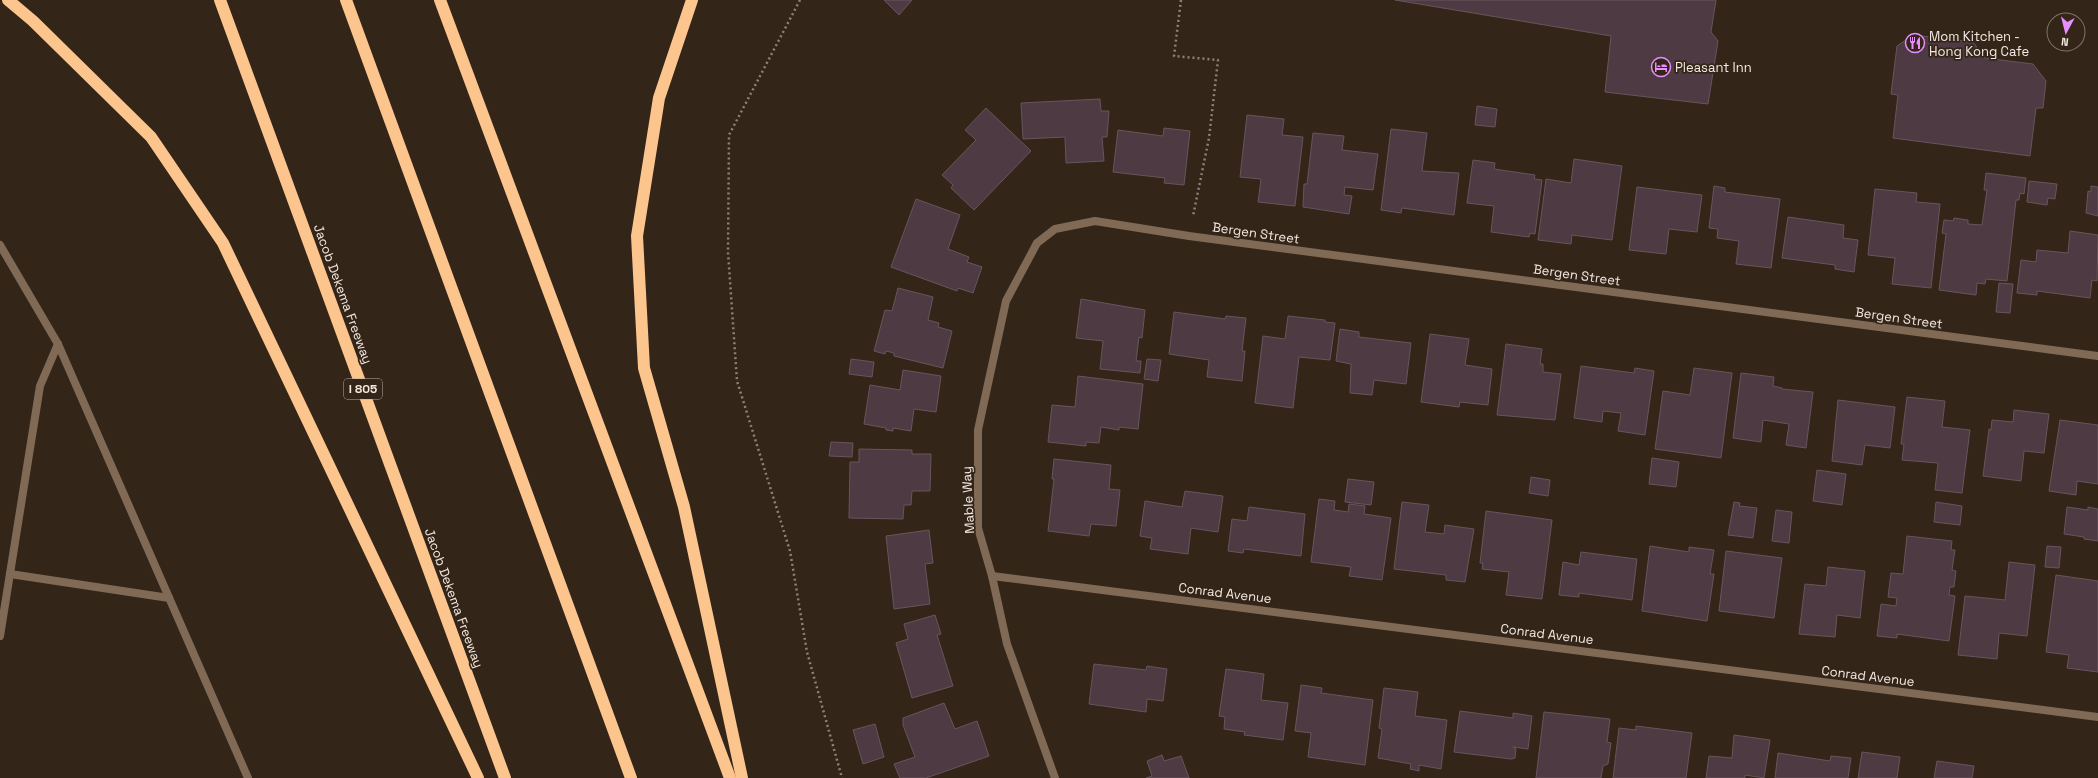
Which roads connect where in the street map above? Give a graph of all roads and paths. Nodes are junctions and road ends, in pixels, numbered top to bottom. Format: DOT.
graph roads {
  1 [pos="8,0"];
  2 [pos="220,0"];
  3 [pos="346,0"];
  4 [pos="440,0"];
  5 [pos="692,0"];
  6 [pos="800,0"];
  7 [pos="1181,0"];
  8 [pos="1055,229"];
  9 [pos="1189,236"];
  10 [pos="0,245"];
  11 [pos="58,344"];
  12 [pos="2098,356"];
  13 [pos="10,574"];
  14 [pos="992,576"];
  15 [pos="169,598"];
  16 [pos="0,636"];
  17 [pos="2098,717"];
  18 [pos="248,778"];
  19 [pos="478,778"];
  20 [pos="506,778"];
  21 [pos="630,778"];
  22 [pos="730,778"];
  23 [pos="742,778"];
  24 [pos="842,778"];
  25 [pos="1055,778"];
  1 -- 19 [label="highway"];
  2 -- 20 [label="highway, Jacob Dekema Freeway / I 805"];
  3 -- 21 [label="highway"];
  4 -- 22 [label="highway"];
  5 -- 23 [label="highway"];
  6 -- 24 [label="path"];
  7 -- 9 [label="path"];
  8 -- 9 [label="street, Bergen Street"];
  8 -- 14 [label="street, Mable Way"];
  9 -- 12 [label="street, Bergen Street"];
  10 -- 11 [label="street"];
  11 -- 13 [label="street"];
  11 -- 15 [label="street"];
  13 -- 15 [label="street"];
  13 -- 16 [label="street"];
  14 -- 17 [label="street, Conrad Avenue"];
  14 -- 25 [label="street, Mable Way"];
  15 -- 18 [label="street"];
}
